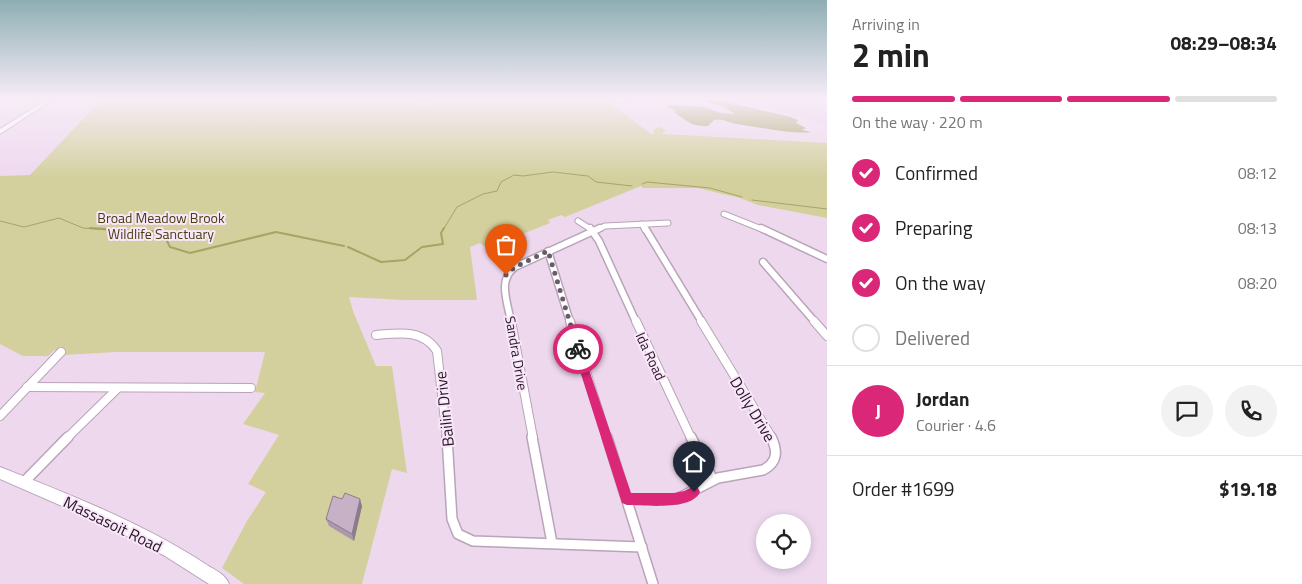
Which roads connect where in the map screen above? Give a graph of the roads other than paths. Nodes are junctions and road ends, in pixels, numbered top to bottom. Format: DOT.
graph roads {
  1 [pos="724,214"];
  2 [pos="578,221"];
  3 [pos="668,223"];
  4 [pos="642,224"];
  5 [pos="593,230"];
  6 [pos="548,251"];
  7 [pos="827,259"];
  8 [pos="763,262"];
  9 [pos="376,335"];
  10 [pos="827,336"];
  11 [pos="61,352"];
  12 [pos="27,387"];
  13 [pos="118,388"];
  14 [pos="251,388"];
  15 [pos="0,416"];
  16 [pos="0,473"];
  17 [pos="713,480"];
  18 [pos="24,482"];
  19 [pos="627,499"];
  20 [pos="552,543"];
  21 [pos="642,547"];
  22 [pos="222,584"];
  23 [pos="654,584"];
  1 -- 7 [label="street"];
  2 -- 5 [label="street"];
  3 -- 4 [label="street, Sandra Drive"];
  4 -- 5 [label="street, Sandra Drive"];
  4 -- 17 [label="street, Dolly Drive"];
  5 -- 6 [label="street, Sandra Drive"];
  5 -- 17 [label="street, Ida Road"];
  6 -- 19 [label="street"];
  6 -- 20 [label="street, Sandra Drive"];
  8 -- 10 [label="street"];
  9 -- 20 [label="street, Bailin Drive"];
  11 -- 12 [label="street"];
  12 -- 13 [label="street"];
  12 -- 15 [label="street"];
  13 -- 14 [label="street"];
  13 -- 18 [label="street"];
  16 -- 18 [label="main road, Massasoit Road"];
  17 -- 19 [label="street, Dolly Drive"];
  18 -- 22 [label="main road, Massasoit Road"];
  19 -- 21 [label="street"];
  20 -- 21 [label="street"];
  21 -- 23 [label="street"];
}
